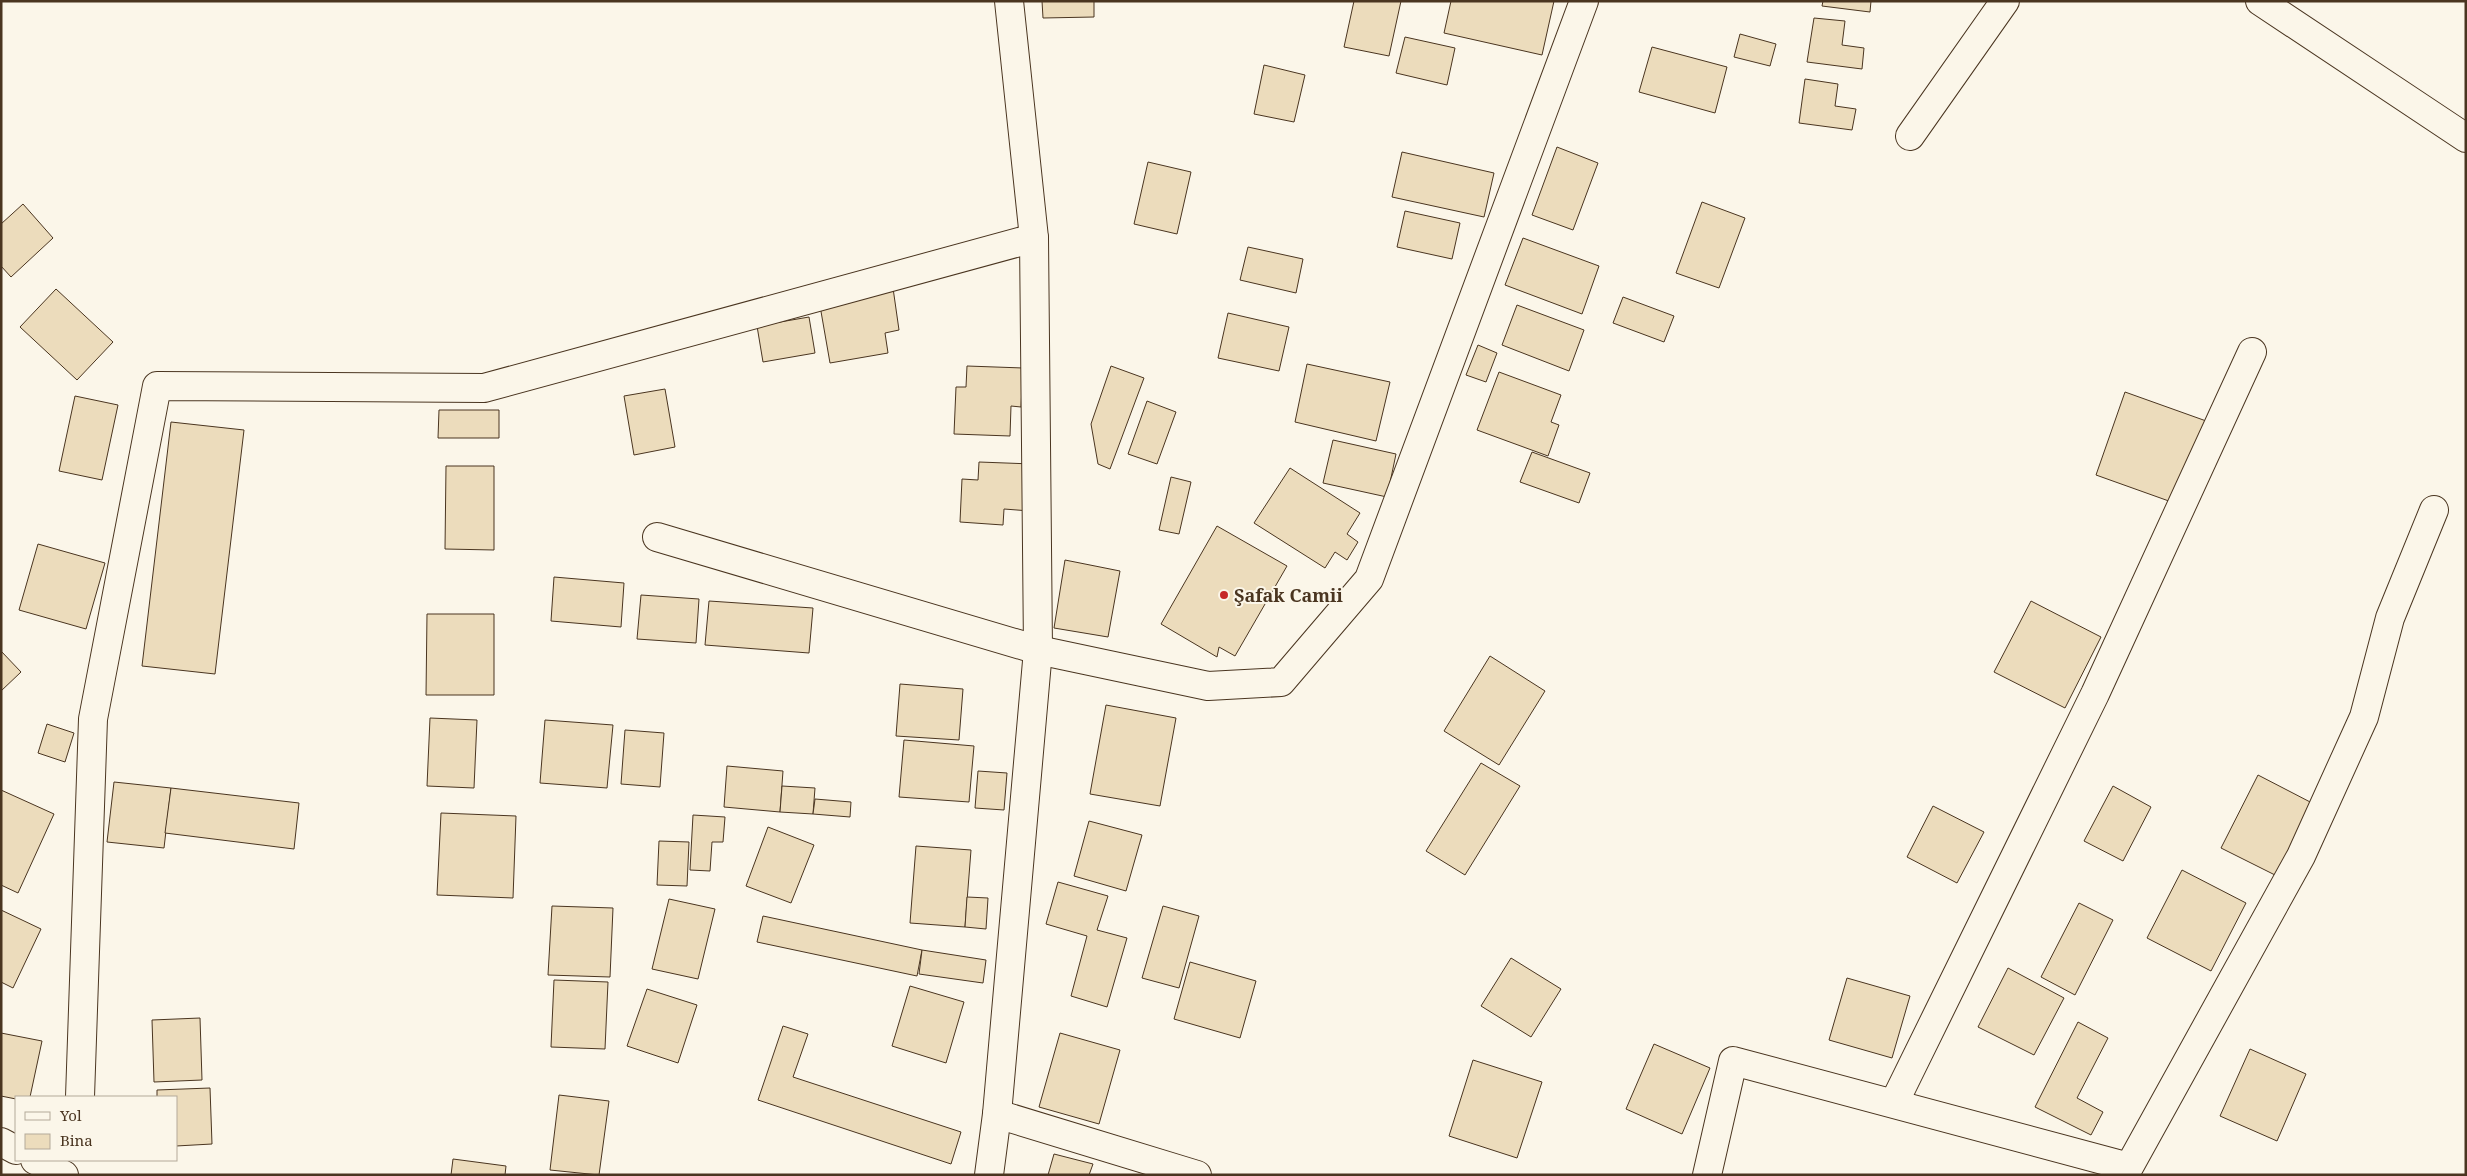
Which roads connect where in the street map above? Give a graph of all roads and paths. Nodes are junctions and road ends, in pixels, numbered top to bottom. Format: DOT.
graph roads {
  1 [pos="1009,1"];
  2 [pos="1584,1"];
  3 [pos="2005,1"];
  4 [pos="2260,1"];
  5 [pos="1910,136"];
  6 [pos="2466,138"];
  7 [pos="1034,238"];
  8 [pos="2252,352"];
  9 [pos="2434,510"];
  10 [pos="657,537"];
  11 [pos="1038,650"];
  12 [pos="80,1096"];
  13 [pos="1894,1103"];
  14 [pos="996,1114"];
  15 [pos="1,1142"];
  16 [pos="15,1149"];
  17 [pos="37,1161"];
  18 [pos="78,1161"];
  19 [pos="64,1175"];
  20 [pos="77,1175"];
  21 [pos="989,1175"];
  22 [pos="1197,1175"];
  23 [pos="1708,1175"];
  1 -- 7 [label="street"];
  2 -- 11 [label="street"];
  3 -- 5 [label="street"];
  4 -- 6 [label="street"];
  7 -- 11 [label="street"];
  7 -- 12 [label="street"];
  8 -- 13 [label="street"];
  9 -- 13 [label="street"];
  10 -- 11 [label="street"];
  11 -- 14 [label="street"];
  13 -- 23 [label="street"];
  14 -- 21 [label="street"];
  14 -- 22 [label="street"];
  15 -- 16 [label="street"];
  17 -- 19 [label="street"];
  18 -- 20 [label="street"];
}
